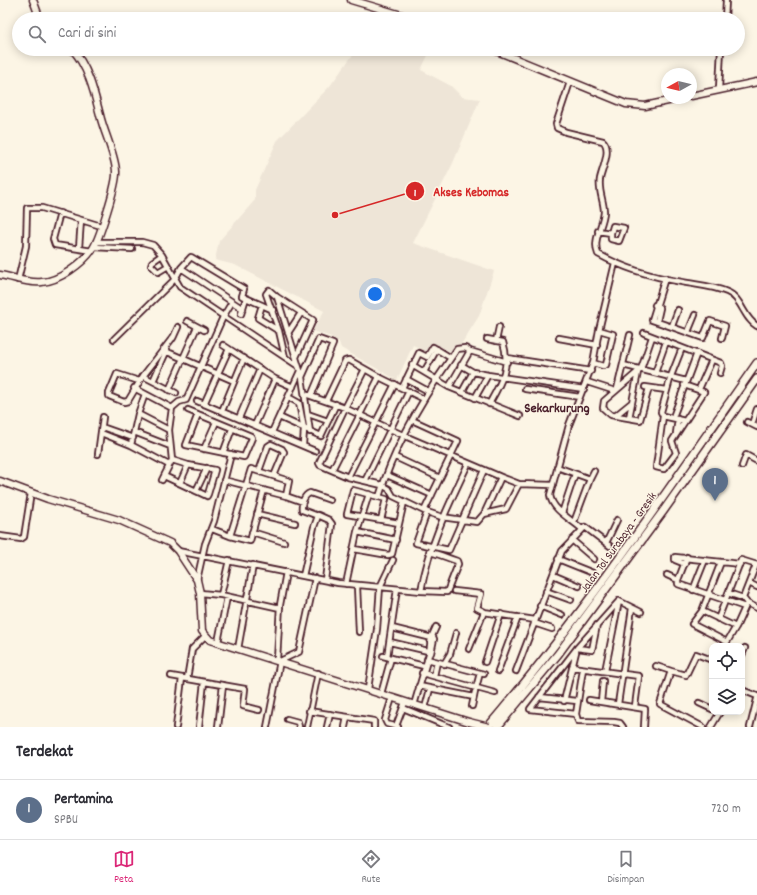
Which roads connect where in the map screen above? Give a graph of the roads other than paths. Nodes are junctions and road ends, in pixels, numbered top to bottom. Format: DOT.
graph roads {
  1 [pos="33,0"];
  2 [pos="351,0"];
  3 [pos="726,0"];
  4 [pos="37,12"];
  5 [pos="391,12"];
  6 [pos="725,12"];
  7 [pos="78,56"];
  8 [pos="509,56"];
  9 [pos="721,56"];
  10 [pos="570,82"];
  11 [pos="757,82"];
  12 [pos="719,89"];
  13 [pos="697,94"];
  14 [pos="661,103"];
  15 [pos="60,213"];
  16 [pos="81,220"];
  17 [pos="101,226"];
  18 [pos="598,231"];
  19 [pos="611,233"];
  20 [pos="94,247"];
  21 [pos="79,248"];
  22 [pos="132,250"];
  23 [pos="162,255"];
  24 [pos="615,264"];
  25 [pos="168,266"];
  26 [pos="181,268"];
  27 [pos="0,275"];
  28 [pos="665,278"];
  29 [pos="175,279"];
  30 [pos="18,280"];
  31 [pos="277,297"];
  32 [pos="246,298"];
  33 [pos="232,302"];
  34 [pos="262,305"];
  35 [pos="243,309"];
  36 [pos="273,310"];
  37 [pos="678,310"];
  38 [pos="301,312"];
  39 [pos="241,314"];
  40 [pos="695,315"];
  41 [pos="223,317"];
  42 [pos="187,321"];
  43 [pos="178,326"];
  44 [pos="672,326"];
  45 [pos="757,326"];
  46 [pos="197,327"];
  47 [pos="499,327"];
  48 [pos="204,330"];
  49 [pos="599,330"];
  50 [pos="279,331"];
  51 [pos="688,332"];
  52 [pos="288,333"];
  53 [pos="644,333"];
  54 [pos="630,335"];
  55 [pos="652,337"];
  56 [pos="559,338"];
  57 [pos="722,338"];
  58 [pos="114,339"];
  59 [pos="487,339"];
  60 [pos="496,341"];
  61 [pos="666,342"];
  62 [pos="223,345"];
  63 [pos="597,345"];
  64 [pos="682,348"];
  65 [pos="229,349"];
  66 [pos="437,349"];
  67 [pos="165,351"];
  68 [pos="470,351"];
  69 [pos="697,353"];
  70 [pos="285,357"];
  71 [pos="296,357"];
  72 [pos="244,358"];
  73 [pos="451,358"];
  74 [pos="183,359"];
  75 [pos="507,360"];
  76 [pos="712,360"];
  77 [pos="593,363"];
  78 [pos="757,363"];
  79 [pos="412,365"];
  80 [pos="461,365"];
  81 [pos="623,365"];
  82 [pos="200,366"];
  83 [pos="260,369"];
  84 [pos="299,369"];
  85 [pos="365,369"];
  86 [pos="591,371"];
  87 [pos="639,371"];
  88 [pos="424,372"];
  89 [pos="473,372"];
  90 [pos="655,373"];
  91 [pos="720,373"];
  92 [pos="218,374"];
  93 [pos="488,375"];
  94 [pos="143,376"];
  95 [pos="670,376"];
  96 [pos="302,377"];
  97 [pos="379,377"];
  98 [pos="504,378"];
  99 [pos="275,379"];
  100 [pos="406,379"];
  101 [pos="436,379"];
  102 [pos="629,379"];
  103 [pos="757,379"];
  104 [pos="139,381"];
  105 [pos="153,381"];
  106 [pos="234,382"];
  107 [pos="587,382"];
  108 [pos="685,383"];
  109 [pos="395,384"];
  110 [pos="635,386"];
  111 [pos="293,387"];
  112 [pos="449,387"];
  113 [pos="134,388"];
  114 [pos="402,388"];
  115 [pos="525,389"];
  116 [pos="584,389"];
  117 [pos="699,389"];
  118 [pos="170,390"];
  119 [pos="616,390"];
  120 [pos="666,390"];
  121 [pos="409,391"];
  122 [pos="428,392"];
  123 [pos="462,392"];
  124 [pos="176,393"];
  125 [pos="145,394"];
  126 [pos="305,394"];
  127 [pos="311,396"];
  128 [pos="288,397"];
  129 [pos="580,397"];
  130 [pos="475,398"];
  131 [pos="424,399"];
  132 [pos="197,401"];
  133 [pos="326,401"];
  134 [pos="631,403"];
  135 [pos="204,404"];
  136 [pos="336,404"];
  137 [pos="489,404"];
  138 [pos="172,408"];
  139 [pos="345,408"];
  140 [pos="757,409"];
  141 [pos="188,410"];
  142 [pos="222,411"];
  143 [pos="138,414"];
  144 [pos="198,414"];
  145 [pos="308,414"];
  146 [pos="360,415"];
  147 [pos="520,416"];
  148 [pos="614,416"];
  149 [pos="663,416"];
  150 [pos="103,417"];
  151 [pos="279,417"];
  152 [pos="673,417"];
  153 [pos="239,418"];
  154 [pos="630,418"];
  155 [pos="678,419"];
  156 [pos="412,420"];
  157 [pos="328,421"];
  158 [pos="685,421"];
  159 [pos="216,422"];
  160 [pos="375,422"];
  161 [pos="255,425"];
  162 [pos="102,427"];
  163 [pos="757,427"];
  164 [pos="232,429"];
  165 [pos="304,429"];
  166 [pos="390,429"];
  167 [pos="169,430"];
  168 [pos="134,432"];
  169 [pos="272,432"];
  170 [pos="310,432"];
  171 [pos="101,434"];
  172 [pos="675,435"];
  173 [pos="405,436"];
  174 [pos="132,438"];
  175 [pos="131,445"];
  176 [pos="302,445"];
  177 [pos="170,446"];
  178 [pos="204,449"];
  179 [pos="314,451"];
  180 [pos="222,452"];
  181 [pos="98,454"];
  182 [pos="231,454"];
  183 [pos="452,456"];
  184 [pos="395,458"];
  185 [pos="172,460"];
  186 [pos="757,461"];
  187 [pos="468,464"];
  188 [pos="169,465"];
  189 [pos="188,465"];
  190 [pos="742,466"];
  191 [pos="557,467"];
  192 [pos="207,468"];
  193 [pos="332,470"];
  194 [pos="484,470"];
  195 [pos="258,471"];
  196 [pos="594,471"];
  197 [pos="575,474"];
  198 [pos="387,475"];
  199 [pos="274,476"];
  200 [pos="348,477"];
  201 [pos="501,477"];
  202 [pos="440,478"];
  203 [pos="590,479"];
  204 [pos="224,480"];
  205 [pos="0,481"];
  206 [pos="365,481"];
  207 [pos="180,483"];
  208 [pos="519,484"];
  209 [pos="245,485"];
  210 [pos="382,485"];
  211 [pos="553,485"];
  212 [pos="264,490"];
  213 [pos="196,491"];
  214 [pos="31,493"];
  215 [pos="369,494"];
  216 [pos="432,495"];
  217 [pos="286,496"];
  218 [pos="379,496"];
  219 [pos="330,500"];
  220 [pos="303,502"];
  221 [pos="404,502"];
  222 [pos="426,512"];
  223 [pos="562,513"];
  224 [pos="257,514"];
  225 [pos="484,514"];
  226 [pos="318,515"];
  227 [pos="362,516"];
  228 [pos="442,517"];
  229 [pos="381,520"];
  230 [pos="617,520"];
  231 [pos="462,521"];
  232 [pos="574,522"];
  233 [pos="295,523"];
  234 [pos="400,523"];
  235 [pos="212,529"];
  236 [pos="582,529"];
  237 [pos="252,532"];
  238 [pos="357,532"];
  239 [pos="0,536"];
  240 [pos="230,536"];
  241 [pos="396,540"];
  242 [pos="572,540"];
  243 [pos="284,542"];
  244 [pos="354,548"];
  245 [pos="430,550"];
  246 [pos="178,551"];
  247 [pos="202,555"];
  248 [pos="687,557"];
  249 [pos="558,559"];
  250 [pos="594,559"];
  251 [pos="229,560"];
  252 [pos="393,560"];
  253 [pos="705,560"];
  254 [pos="721,562"];
  255 [pos="685,564"];
  256 [pos="740,564"];
  257 [pos="253,565"];
  258 [pos="757,565"];
  259 [pos="286,572"];
  260 [pos="593,573"];
  261 [pos="553,575"];
  262 [pos="667,575"];
  263 [pos="303,576"];
  264 [pos="315,578"];
  265 [pos="197,580"];
  266 [pos="325,580"];
  267 [pos="678,580"];
  268 [pos="749,583"];
  269 [pos="346,584"];
  270 [pos="357,586"];
  271 [pos="579,586"];
  272 [pos="380,587"];
  273 [pos="757,587"];
  274 [pos="397,589"];
  275 [pos="454,590"];
  276 [pos="693,590"];
  277 [pos="421,591"];
  278 [pos="546,591"];
  279 [pos="728,592"];
  280 [pos="200,593"];
  281 [pos="221,595"];
  282 [pos="708,596"];
  283 [pos="227,597"];
  284 [pos="743,598"];
  285 [pos="571,600"];
  286 [pos="619,601"];
  287 [pos="725,601"];
  288 [pos="248,602"];
  289 [pos="746,605"];
  290 [pos="540,606"];
  291 [pos="280,608"];
  292 [pos="632,608"];
  293 [pos="757,608"];
  294 [pos="702,611"];
  295 [pos="485,612"];
  296 [pos="641,612"];
  297 [pos="501,614"];
  298 [pos="562,615"];
  299 [pos="518,617"];
  300 [pos="718,619"];
  301 [pos="534,622"];
  302 [pos="597,623"];
  303 [pos="436,627"];
  304 [pos="392,628"];
  305 [pos="736,628"];
  306 [pos="552,629"];
  307 [pos="359,632"];
  308 [pos="456,633"];
  309 [pos="205,636"];
  310 [pos="432,637"];
  311 [pos="218,642"];
  312 [pos="390,642"];
  313 [pos="238,649"];
  314 [pos="469,649"];
  315 [pos="577,649"];
  316 [pos="428,655"];
  317 [pos="387,657"];
  318 [pos="709,659"];
  319 [pos="278,661"];
  320 [pos="438,662"];
  321 [pos="485,662"];
  322 [pos="444,664"];
  323 [pos="424,666"];
  324 [pos="656,666"];
  325 [pos="572,667"];
  326 [pos="583,669"];
  327 [pos="671,670"];
  328 [pos="498,671"];
  329 [pos="516,671"];
  330 [pos="605,671"];
  331 [pos="318,673"];
  332 [pos="422,673"];
  333 [pos="622,674"];
  334 [pos="171,676"];
  335 [pos="434,676"];
  336 [pos="184,679"];
  337 [pos="603,681"];
  338 [pos="204,682"];
  339 [pos="223,685"];
  340 [pos="419,686"];
  341 [pos="368,689"];
  342 [pos="430,689"];
  343 [pos="475,692"];
  344 [pos="745,692"];
  345 [pos="495,693"];
  346 [pos="381,694"];
  347 [pos="539,697"];
  348 [pos="392,698"];
  349 [pos="757,698"];
  350 [pos="589,700"];
  351 [pos="564,701"];
  352 [pos="577,701"];
  353 [pos="601,702"];
  354 [pos="699,703"];
  355 [pos="618,704"];
  356 [pos="404,705"];
  357 [pos="414,705"];
  358 [pos="472,706"];
  359 [pos="636,706"];
  360 [pos="425,708"];
  361 [pos="709,708"];
  362 [pos="259,710"];
  363 [pos="309,711"];
  364 [pos="330,714"];
  365 [pos="576,714"];
  366 [pos="718,715"];
  367 [pos="346,717"];
  368 [pos="288,720"];
  369 [pos="387,725"];
  370 [pos="176,727"];
  371 [pos="199,727"];
  372 [pos="218,727"];
  373 [pos="267,727"];
  374 [pos="299,727"];
  375 [pos="307,727"];
  376 [pos="327,727"];
  377 [pos="345,727"];
  378 [pos="374,727"];
  379 [pos="397,727"];
  380 [pos="449,727"];
  381 [pos="489,727"];
  382 [pos="497,727"];
  383 [pos="623,727"];
  384 [pos="644,727"];
  385 [pos="703,727"];
  386 [pos="711,727"];
  387 [pos="750,727"];
  1 -- 4 [label="main road"];
  2 -- 5 [label="main road"];
  3 -- 6 [label="street"];
  7 -- 17 [label="main road"];
  8 -- 10 [label="main road"];
  9 -- 12 [label="street"];
  10 -- 14 [label="main road"];
  10 -- 18 [label="street"];
  11 -- 12 [label="main road"];
  12 -- 13 [label="main road"];
  15 -- 16 [label="street"];
  15 -- 21 [label="street"];
  15 -- 30 [label="street"];
  16 -- 17 [label="street"];
  16 -- 21 [label="street"];
  17 -- 20 [label="main road"];
  18 -- 19 [label="street"];
  18 -- 24 [label="street"];
  20 -- 21 [label="street"];
  20 -- 22 [label="street"];
  20 -- 23 [label="street"];
  20 -- 30 [label="main road"];
  23 -- 25 [label="street"];
  23 -- 25 [label="street"];
  24 -- 28 [label="street"];
  24 -- 49 [label="street"];
  25 -- 29 [label="street"];
  26 -- 29 [label="street"];
  26 -- 32 [label="street"];
  26 -- 33 [label="street"];
  27 -- 30 [label="main road"];
  28 -- 44 [label="street"];
  28 -- 45 [label="street"];
  29 -- 41 [label="street"];
  29 -- 58 [label="street"];
  31 -- 36 [label="street"];
  31 -- 38 [label="street"];
  31 -- 52 [label="street"];
  32 -- 34 [label="street"];
  32 -- 35 [label="street"];
  33 -- 35 [label="street"];
  33 -- 41 [label="street"];
  34 -- 36 [label="street"];
  34 -- 50 [label="street"];
  35 -- 39 [label="street"];
  36 -- 50 [label="street"];
  37 -- 44 [label="street"];
  38 -- 52 [label="street"];
  38 -- 71 [label="street"];
  40 -- 51 [label="street"];
  41 -- 70 [label="street"];
  41 -- 82 [label="street"];
  42 -- 46 [label="street"];
  43 -- 67 [label="street"];
  44 -- 51 [label="street"];
  46 -- 48 [label="street"];
  46 -- 74 [label="street"];
  47 -- 60 [label="street"];
  49 -- 63 [label="street"];
  49 -- 77 [label="street"];
  50 -- 70 [label="street"];
  51 -- 57 [label="street"];
  52 -- 71 [label="street"];
  53 -- 55 [label="street"];
  54 -- 81 [label="street"];
  55 -- 61 [label="street"];
  55 -- 87 [label="street"];
  56 -- 63 [label="street"];
  59 -- 60 [label="street"];
  60 -- 75 [label="street"];
  61 -- 64 [label="street"];
  61 -- 90 [label="street"];
  62 -- 65 [label="street"];
  63 -- 77 [label="street"];
  64 -- 69 [label="street"];
  64 -- 95 [label="street"];
  65 -- 72 [label="street"];
  65 -- 92 [label="street"];
  66 -- 73 [label="street"];
  66 -- 79 [label="street"];
  66 -- 88 [label="street"];
  67 -- 74 [label="street"];
  67 -- 94 [label="street"];
  67 -- 105 [label="street"];
  68 -- 73 [label="street"];
  68 -- 75 [label="street"];
  68 -- 80 [label="street"];
  69 -- 76 [label="street"];
  69 -- 108 [label="street"];
  70 -- 84 [label="street"];
  71 -- 84 [label="street"];
  72 -- 83 [label="street"];
  72 -- 106 [label="street"];
  73 -- 101 [label="street"];
  74 -- 82 [label="street"];
  74 -- 118 [label="street"];
  75 -- 86 [label="street"];
  75 -- 98 [label="street"];
  76 -- 91 [label="street"];
  76 -- 117 [label="street"];
  77 -- 86 [label="street"];
  78 -- 381 [label="highway, Jalan Tol Surabaya - Gresik"];
  79 -- 88 [label="street"];
  79 -- 100 [label="street"];
  80 -- 89 [label="street"];
  80 -- 112 [label="street"];
  81 -- 87 [label="street"];
  81 -- 119 [label="street"];
  82 -- 92 [label="street"];
  82 -- 138 [label="street"];
  83 -- 99 [label="street"];
  83 -- 153 [label="street"];
  84 -- 96 [label="street"];
  84 -- 111 [label="street"];
  85 -- 97 [label="street"];
  85 -- 133 [label="street"];
  85 -- 139 [label="street"];
  86 -- 107 [label="street"];
  87 -- 90 [label="street"];
  87 -- 102 [label="street"];
  87 -- 110 [label="street"];
  88 -- 101 [label="street"];
  89 -- 93 [label="street"];
  89 -- 123 [label="street"];
  90 -- 95 [label="street"];
  92 -- 106 [label="street"];
  92 -- 135 [label="street"];
  93 -- 98 [label="street"];
  93 -- 130 [label="street"];
  94 -- 104 [label="street"];
  94 -- 105 [label="street"];
  95 -- 108 [label="street"];
  95 -- 120 [label="street"];
  96 -- 126 [label="street"];
  96 -- 127 [label="street"];
  97 -- 109 [label="street"];
  97 -- 146 [label="street"];
  98 -- 116 [label="street"];
  98 -- 137 [label="street"];
  99 -- 111 [label="street"];
  99 -- 161 [label="street"];
  100 -- 114 [label="street"];
  100 -- 122 [label="street"];
  101 -- 112 [label="street"];
  101 -- 122 [label="street"];
  102 -- 110 [label="street"];
  102 -- 119 [label="street"];
  103 -- 382 [label="highway, Jalan Tol Surabaya - Gresik"];
  104 -- 113 [label="street"];
  104 -- 113 [label="street"];
  105 -- 118 [label="street"];
  106 -- 142 [label="street"];
  107 -- 116 [label="street"];
  107 -- 119 [label="street"];
  108 -- 117 [label="street"];
  108 -- 152 [label="street"];
  109 -- 114 [label="street"];
  109 -- 160 [label="street"];
  110 -- 134 [label="street"];
  111 -- 128 [label="street"];
  112 -- 123 [label="street"];
  113 -- 125 [label="street"];
  114 -- 121 [label="street"];
  115 -- 129 [label="street"];
  116 -- 129 [label="street"];
  117 -- 158 [label="street"];
  118 -- 124 [label="street"];
  119 -- 148 [label="street"];
  120 -- 149 [label="street"];
  120 -- 154 [label="street"];
  121 -- 131 [label="street"];
  121 -- 166 [label="street"];
  122 -- 131 [label="street"];
  123 -- 130 [label="street"];
  125 -- 138 [label="street"];
  125 -- 143 [label="street"];
  126 -- 127 [label="street"];
  126 -- 145 [label="street"];
  127 -- 133 [label="street"];
  128 -- 151 [label="street"];
  128 -- 165 [label="street"];
  129 -- 191 [label="street"];
  130 -- 137 [label="street"];
  131 -- 156 [label="street"];
  132 -- 135 [label="street"];
  133 -- 136 [label="street"];
  134 -- 148 [label="street"];
  134 -- 154 [label="street"];
  135 -- 142 [label="street"];
  136 -- 139 [label="street"];
  136 -- 157 [label="street"];
  137 -- 147 [label="street"];
  138 -- 167 [label="street"];
  139 -- 146 [label="street"];
  139 -- 193 [label="street"];
  140 -- 163 [label="street"];
  141 -- 144 [label="street"];
  142 -- 153 [label="street"];
  143 -- 167 [label="street"];
  143 -- 168 [label="street"];
  144 -- 159 [label="street"];
  144 -- 178 [label="street"];
  145 -- 157 [label="street"];
  145 -- 170 [label="street"];
  146 -- 160 [label="street"];
  146 -- 193 [label="street"];
  148 -- 154 [label="street"];
  149 -- 152 [label="street"];
  149 -- 172 [label="street"];
  150 -- 162 [label="street"];
  151 -- 165 [label="street"];
  151 -- 169 [label="street"];
  152 -- 155 [label="street"];
  153 -- 161 [label="street"];
  155 -- 158 [label="street"];
  155 -- 172 [label="street"];
  156 -- 173 [label="street"];
  156 -- 183 [label="street"];
  157 -- 170 [label="street"];
  158 -- 172 [label="street"];
  159 -- 164 [label="street"];
  159 -- 178 [label="street"];
  160 -- 166 [label="street"];
  160 -- 200 [label="street"];
  161 -- 169 [label="street"];
  162 -- 171 [label="street"];
  162 -- 174 [label="street"];
  164 -- 180 [label="street"];
  164 -- 182 [label="street"];
  165 -- 170 [label="street"];
  165 -- 176 [label="street"];
  166 -- 173 [label="street"];
  166 -- 206 [label="street"];
  167 -- 177 [label="street"];
  168 -- 174 [label="street"];
  168 -- 177 [label="street"];
  169 -- 176 [label="street"];
  171 -- 175 [label="street"];
  171 -- 181 [label="street"];
  173 -- 183 [label="street"];
  173 -- 184 [label="street"];
  174 -- 175 [label="street"];
  175 -- 188 [label="street"];
  176 -- 179 [label="street"];
  177 -- 185 [label="street"];
  178 -- 180 [label="street"];
  180 -- 182 [label="street"];
  182 -- 204 [label="street"];
  183 -- 187 [label="street"];
  183 -- 202 [label="street"];
  184 -- 198 [label="street"];
  184 -- 202 [label="street"];
  185 -- 188 [label="street"];
  185 -- 189 [label="street"];
  186 -- 190 [label="street"];
  187 -- 194 [label="street"];
  187 -- 228 [label="street"];
  188 -- 207 [label="street"];
  189 -- 192 [label="street"];
  189 -- 207 [label="street"];
  191 -- 197 [label="street"];
  191 -- 211 [label="street"];
  192 -- 213 [label="street"];
  192 -- 213 [label="street"];
  193 -- 200 [label="street"];
  194 -- 201 [label="street"];
  194 -- 231 [label="street"];
  195 -- 199 [label="street"];
  195 -- 199 [label="street"];
  195 -- 209 [label="street"];
  196 -- 203 [label="street"];
  197 -- 203 [label="street"];
  197 -- 223 [label="street"];
  198 -- 210 [label="street"];
  198 -- 216 [label="street"];
  199 -- 217 [label="street"];
  200 -- 206 [label="street"];
  201 -- 208 [label="street"];
  201 -- 225 [label="street"];
  202 -- 216 [label="street"];
  203 -- 232 [label="street"];
  204 -- 209 [label="street"];
  204 -- 235 [label="street"];
  205 -- 214 [label="main road"];
  206 -- 210 [label="street"];
  207 -- 213 [label="street"];
  208 -- 211 [label="street"];
  208 -- 225 [label="street"];
  209 -- 212 [label="street"];
  209 -- 240 [label="street"];
  210 -- 218 [label="street"];
  210 -- 221 [label="street"];
  211 -- 223 [label="street"];
  212 -- 217 [label="street"];
  212 -- 224 [label="street"];
  214 -- 239 [label="street"];
  214 -- 246 [label="main road"];
  215 -- 218 [label="street"];
  215 -- 227 [label="street"];
  215 -- 227 [label="street"];
  216 -- 222 [label="street"];
  217 -- 220 [label="street"];
  218 -- 229 [label="street"];
  219 -- 220 [label="street"];
  220 -- 226 [label="street"];
  221 -- 222 [label="street"];
  221 -- 234 [label="street"];
  222 -- 228 [label="street"];
  222 -- 245 [label="street"];
  223 -- 232 [label="street"];
  224 -- 233 [label="street"];
  224 -- 237 [label="street"];
  225 -- 231 [label="street"];
  226 -- 263 [label="street"];
  226 -- 266 [label="street"];
  227 -- 229 [label="street"];
  227 -- 238 [label="street"];
  228 -- 231 [label="street"];
  228 -- 245 [label="street"];
  229 -- 234 [label="street"];
  230 -- 236 [label="street"];
  231 -- 245 [label="street"];
  232 -- 236 [label="street"];
  234 -- 241 [label="street"];
  235 -- 240 [label="street"];
  235 -- 247 [label="street"];
  236 -- 242 [label="street"];
  237 -- 240 [label="street"];
  237 -- 243 [label="street"];
  238 -- 241 [label="street"];
  238 -- 244 [label="street"];
  241 -- 244 [label="street"];
  242 -- 249 [label="street"];
  242 -- 250 [label="street"];
  244 -- 269 [label="street"];
  245 -- 277 [label="street"];
  245 -- 277 [label="street"];
  246 -- 247 [label="street"];
  246 -- 265 [label="main road"];
  247 -- 251 [label="street"];
  247 -- 265 [label="street"];
  248 -- 253 [label="street"];
  248 -- 255 [label="street"];
  248 -- 255 [label="street"];
  249 -- 260 [label="street"];
  249 -- 261 [label="street"];
  251 -- 257 [label="street"];
  251 -- 281 [label="street"];
  252 -- 272 [label="street"];
  253 -- 254 [label="street"];
  253 -- 276 [label="street"];
  254 -- 256 [label="street"];
  254 -- 282 [label="street"];
  255 -- 267 [label="street"];
  256 -- 258 [label="street"];
  256 -- 279 [label="street"];
  257 -- 259 [label="street"];
  257 -- 288 [label="street"];
  258 -- 268 [label="street"];
  259 -- 263 [label="street"];
  259 -- 291 [label="street"];
  261 -- 271 [label="street"];
  261 -- 278 [label="street"];
  262 -- 267 [label="street"];
  263 -- 264 [label="street"];
  264 -- 266 [label="street"];
  264 -- 319 [label="street"];
  265 -- 280 [label="main road"];
  266 -- 269 [label="street"];
  267 -- 276 [label="street"];
  268 -- 273 [label="street"];
  268 -- 284 [label="street"];
  269 -- 270 [label="street"];
  270 -- 272 [label="street"];
  270 -- 307 [label="street"];
  272 -- 274 [label="street"];
  272 -- 341 [label="street"];
  274 -- 277 [label="street"];
  274 -- 304 [label="street"];
  275 -- 295 [label="street"];
  276 -- 282 [label="street"];
  278 -- 285 [label="street"];
  278 -- 290 [label="street"];
  279 -- 284 [label="street"];
  279 -- 287 [label="street"];
  280 -- 281 [label="street"];
  280 -- 309 [label="main road"];
  281 -- 283 [label="street"];
  282 -- 287 [label="street"];
  282 -- 294 [label="street"];
  283 -- 288 [label="street"];
  283 -- 311 [label="street"];
  284 -- 289 [label="street"];
  286 -- 292 [label="street"];
  286 -- 302 [label="street"];
  286 -- 330 [label="street"];
  287 -- 289 [label="street"];
  287 -- 300 [label="street"];
  288 -- 291 [label="street"];
  288 -- 313 [label="street"];
  289 -- 293 [label="street"];
  289 -- 305 [label="street"];
  290 -- 298 [label="street"];
  290 -- 301 [label="street"];
  291 -- 319 [label="street"];
  292 -- 296 [label="street"];
  292 -- 333 [label="street"];
  294 -- 300 [label="street"];
  294 -- 305 [label="street"];
  295 -- 297 [label="street"];
  295 -- 314 [label="street"];
  297 -- 299 [label="street"];
  297 -- 321 [label="street"];
  299 -- 301 [label="street"];
  299 -- 328 [label="street"];
  300 -- 305 [label="street"];
  301 -- 306 [label="street"];
  301 -- 329 [label="street"];
  302 -- 315 [label="street"];
  302 -- 315 [label="street"];
  303 -- 310 [label="street"];
  304 -- 310 [label="street"];
  304 -- 312 [label="street"];
  308 -- 322 [label="street"];
  309 -- 311 [label="main road"];
  309 -- 336 [label="street"];
  310 -- 316 [label="street"];
  311 -- 313 [label="main road"];
  312 -- 316 [label="street"];
  312 -- 317 [label="street"];
  313 -- 319 [label="main road"];
  315 -- 325 [label="street"];
  315 -- 347 [label="street"];
  316 -- 320 [label="street"];
  316 -- 323 [label="street"];
  317 -- 323 [label="street"];
  317 -- 346 [label="street"];
  318 -- 327 [label="street"];
  319 -- 331 [label="main road"];
  319 -- 373 [label="street"];
  320 -- 322 [label="street"];
  320 -- 335 [label="street"];
  322 -- 343 [label="street"];
  323 -- 332 [label="street"];
  324 -- 327 [label="street"];
  325 -- 326 [label="street"];
  325 -- 351 [label="street"];
  326 -- 330 [label="street"];
  326 -- 352 [label="street"];
  327 -- 385 [label="street"];
  330 -- 333 [label="street"];
  331 -- 341 [label="main road"];
  331 -- 363 [label="street"];
  332 -- 335 [label="street"];
  332 -- 340 [label="street"];
  333 -- 355 [label="street"];
  333 -- 359 [label="street"];
  334 -- 336 [label="street"];
  335 -- 343 [label="street"];
  336 -- 338 [label="street"];
  336 -- 370 [label="street"];
  337 -- 353 [label="street"];
  338 -- 339 [label="street"];
  338 -- 371 [label="street"];
  339 -- 362 [label="street"];
  339 -- 372 [label="street"];
  340 -- 342 [label="street"];
  340 -- 357 [label="street"];
  341 -- 346 [label="main road"];
  342 -- 343 [label="street"];
  342 -- 360 [label="street"];
  343 -- 345 [label="street"];
  343 -- 358 [label="street"];
  344 -- 349 [label="street"];
  346 -- 348 [label="main road"];
  347 -- 351 [label="street"];
  347 -- 365 [label="street"];
  348 -- 356 [label="main road"];
  348 -- 369 [label="street"];
  349 -- 387 [label="street"];
  350 -- 353 [label="street"];
  351 -- 352 [label="street"];
  352 -- 365 [label="street"];
  353 -- 355 [label="street"];
  354 -- 361 [label="street"];
  355 -- 359 [label="street"];
  356 -- 357 [label="main road"];
  356 -- 379 [label="street"];
  356 -- 380 [label="street"];
  357 -- 360 [label="main road"];
  359 -- 384 [label="street"];
  360 -- 381 [label="main road, bridge"];
  363 -- 364 [label="street"];
  363 -- 375 [label="street"];
  364 -- 367 [label="street"];
  364 -- 376 [label="street"];
  365 -- 383 [label="street"];
  366 -- 386 [label="street"];
  367 -- 377 [label="street"];
  367 -- 378 [label="street"];
  368 -- 374 [label="street"];
  369 -- 379 [label="street"];
}
